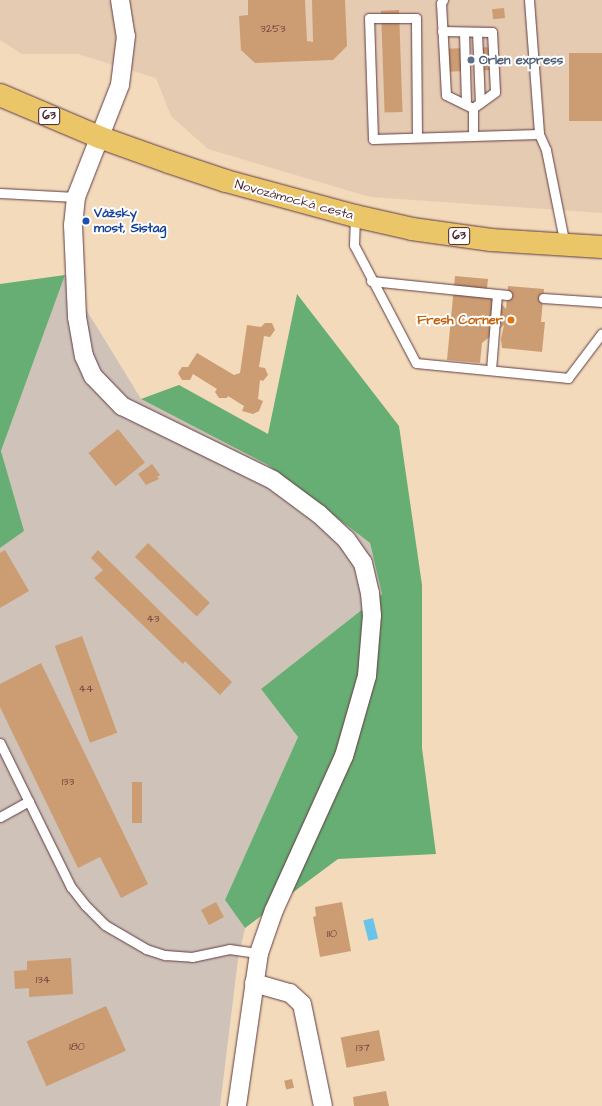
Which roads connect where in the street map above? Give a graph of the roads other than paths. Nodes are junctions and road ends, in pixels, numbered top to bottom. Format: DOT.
graph roads {
  1 [pos="120,0"];
  2 [pos="443,0"];
  3 [pos="529,0"];
  4 [pos="442,31"];
  5 [pos="464,32"];
  6 [pos="477,32"];
  7 [pos="0,94"];
  8 [pos="473,105"];
  9 [pos="539,134"];
  10 [pos="474,136"];
  11 [pos="99,137"];
  12 [pos="418,137"];
  13 [pos="2,191"];
  14 [pos="76,197"];
  15 [pos="355,216"];
  16 [pos="565,245"];
  17 [pos="602,247"];
  18 [pos="371,281"];
  19 [pos="497,294"];
  20 [pos="507,295"];
  21 [pos="543,298"];
  22 [pos="602,302"];
  23 [pos="602,333"];
  24 [pos="491,370"];
  25 [pos="0,743"];
  26 [pos="29,801"];
  27 [pos="0,817"];
  28 [pos="259,953"];
  29 [pos="254,983"];
  30 [pos="237,1106"];
  31 [pos="323,1106"];
  1 -- 11 [label="street"];
  2 -- 4 [label="lane"];
  3 -- 9 [label="lane"];
  4 -- 5 [label="lane"];
  4 -- 8 [label="lane"];
  5 -- 6 [label="lane"];
  5 -- 8 [label="lane"];
  6 -- 8 [label="lane"];
  6 -- 8 [label="lane"];
  7 -- 11 [label="main road, Novozámocká cesta / 63"];
  8 -- 10 [label="lane"];
  9 -- 10 [label="lane"];
  9 -- 16 [label="lane"];
  10 -- 12 [label="lane"];
  11 -- 14 [label="street"];
  11 -- 15 [label="main road, Novozámocká cesta / 63"];
  12 -- 12 [label="lane"];
  13 -- 14 [label="lane"];
  14 -- 28 [label="street"];
  15 -- 16 [label="main road, Novozámocká cesta / 63"];
  15 -- 18 [label="lane"];
  16 -- 17 [label="main road, Novozámocká cesta / 63"];
  18 -- 19 [label="lane"];
  18 -- 24 [label="lane"];
  19 -- 20 [label="lane"];
  19 -- 24 [label="lane"];
  21 -- 22 [label="lane"];
  23 -- 24 [label="lane"];
  25 -- 26 [label="lane"];
  26 -- 27 [label="lane"];
  26 -- 28 [label="lane"];
  28 -- 29 [label="street"];
  29 -- 30 [label="street"];
  29 -- 31 [label="street"];
}
